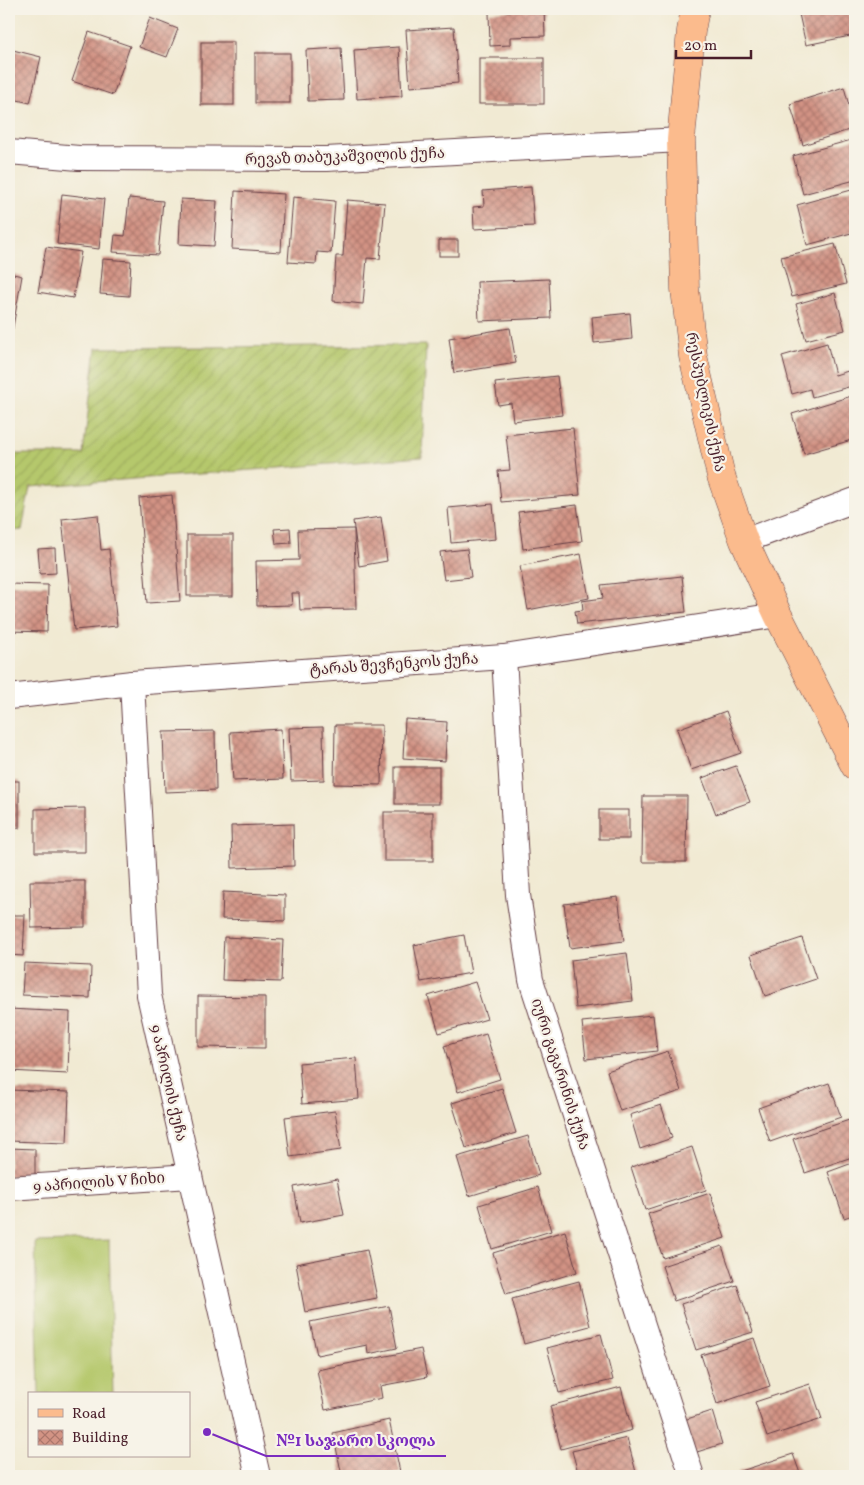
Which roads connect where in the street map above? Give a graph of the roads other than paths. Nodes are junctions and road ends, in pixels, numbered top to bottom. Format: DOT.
graph roads {
  1 [pos="695,9"];
  2 [pos="681,140"];
  3 [pos="9,152"];
  4 [pos="855,500"];
  5 [pos="744,541"];
  6 [pos="778,615"];
  7 [pos="504,656"];
  8 [pos="132,683"];
  9 [pos="9,697"];
  10 [pos="855,766"];
  11 [pos="190,1176"];
  12 [pos="9,1188"];
  13 [pos="258,1476"];
  14 [pos="692,1476"];
  1 -- 2 [label="main road, რესპუბლიკის ქუჩა"];
  2 -- 3 [label="street, რევაზ თაბუკაშვილის ქუჩა"];
  2 -- 5 [label="main road, რესპუბლიკის ქუჩა"];
  4 -- 5 [label="street"];
  5 -- 6 [label="main road, რესპუბლიკის ქუჩა"];
  6 -- 7 [label="street, ტარას შევჩენკოს ქუჩა"];
  6 -- 10 [label="main road, რესპუბლიკის ქუჩა"];
  7 -- 8 [label="street, ტარას შევჩენკოს ქუჩა"];
  7 -- 14 [label="street, იური გაგარინის ქუჩა"];
  8 -- 9 [label="street, ტარას შევჩენკოს ქუჩა"];
  8 -- 11 [label="street, 9 აპრილის ქუჩა"];
  11 -- 12 [label="street, 9 აპრილის V ჩიხი"];
  11 -- 13 [label="street, 9 აპრილის ქუჩა"];
}
